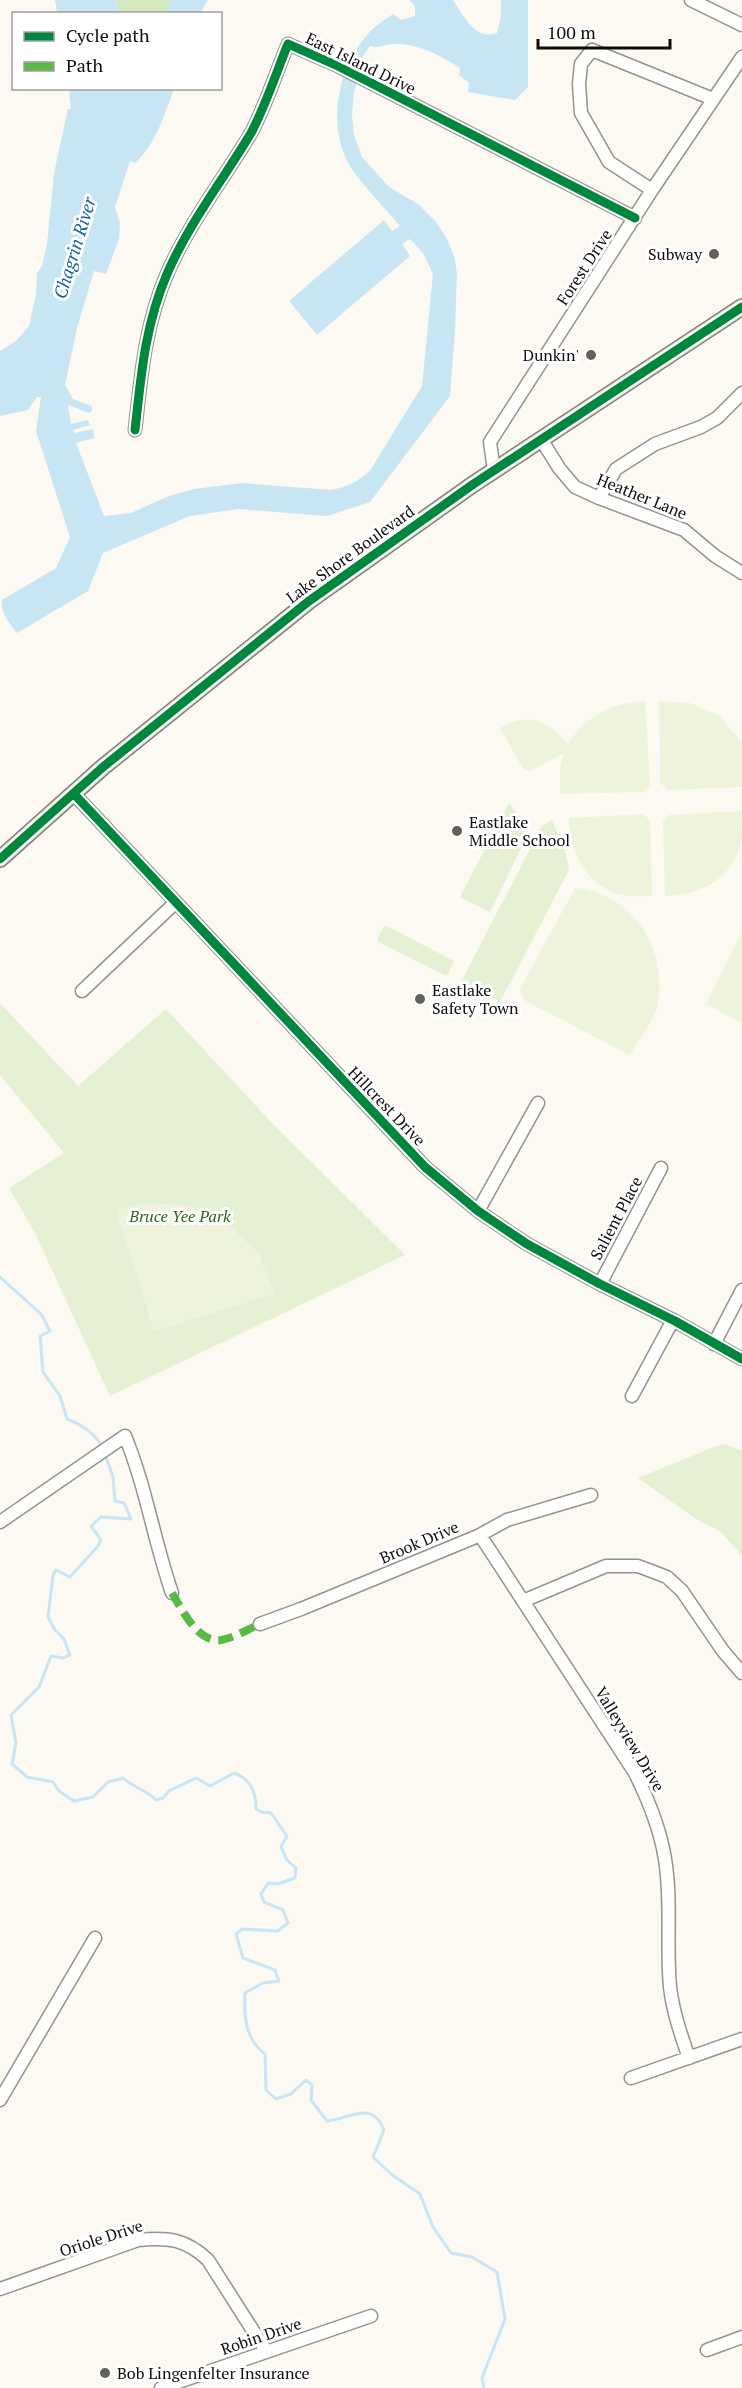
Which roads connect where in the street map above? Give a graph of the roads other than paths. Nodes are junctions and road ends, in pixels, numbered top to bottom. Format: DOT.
graph roads {
  1 [pos="691,0"];
  2 [pos="742,25"];
  3 [pos="742,57"];
  4 [pos="713,99"];
  5 [pos="652,190"];
  6 [pos="635,218"];
  7 [pos="742,307"];
  8 [pos="742,393"];
  9 [pos="135,430"];
  10 [pos="541,439"];
  11 [pos="494,470"];
  12 [pos="599,498"];
  13 [pos="742,573"];
  14 [pos="74,794"];
  15 [pos="0,859"];
  16 [pos="175,903"];
  17 [pos="82,991"];
  18 [pos="538,1103"];
  19 [pos="661,1168"];
  20 [pos="478,1211"];
  21 [pos="600,1284"];
  22 [pos="742,1290"];
  23 [pos="673,1320"];
  24 [pos="714,1344"];
  25 [pos="742,1359"];
  26 [pos="632,1396"];
  27 [pos="591,1495"];
  28 [pos="0,1522"];
  29 [pos="480,1535"];
  30 [pos="172,1593"];
  31 [pos="523,1601"];
  32 [pos="260,1623"];
  33 [pos="742,1673"];
  34 [pos="95,1938"];
  35 [pos="742,2039"];
  36 [pos="689,2058"];
  37 [pos="631,2078"];
  38 [pos="0,2100"];
  39 [pos="0,2289"];
  40 [pos="371,2316"];
  41 [pos="742,2337"];
  42 [pos="707,2350"];
  43 [pos="266,2351"];
  44 [pos="161,2388"];
  1 -- 2 [label="street"];
  3 -- 4 [label="street, Forest Drive"];
  4 -- 5 [label="street, Forest Drive"];
  4 -- 5 [label="street"];
  5 -- 6 [label="street, Forest Drive"];
  6 -- 9 [label="street, East Island Drive"];
  6 -- 11 [label="street, Forest Drive"];
  7 -- 10 [label="main road, Lake Shore Boulevard"];
  8 -- 12 [label="street"];
  10 -- 11 [label="main road, Lake Shore Boulevard"];
  10 -- 12 [label="street, Heather Lane"];
  11 -- 14 [label="main road, Lake Shore Boulevard"];
  12 -- 13 [label="street, Heather Lane"];
  14 -- 15 [label="main road, Lake Shore Boulevard"];
  14 -- 16 [label="street, Hillcrest Drive"];
  16 -- 17 [label="street"];
  16 -- 20 [label="street, Hillcrest Drive"];
  18 -- 20 [label="street"];
  19 -- 21 [label="street, Salient Place"];
  20 -- 21 [label="street, Hillcrest Drive"];
  21 -- 23 [label="street, Hillcrest Drive"];
  22 -- 24 [label="street"];
  23 -- 24 [label="street, Hillcrest Drive"];
  23 -- 26 [label="street"];
  24 -- 25 [label="street, Hillcrest Drive"];
  27 -- 29 [label="street, Brook Drive"];
  28 -- 30 [label="street"];
  29 -- 31 [label="street, Valleyview Drive"];
  29 -- 32 [label="street, Brook Drive"];
  31 -- 33 [label="street"];
  31 -- 36 [label="street, Valleyview Drive"];
  34 -- 38 [label="street"];
  35 -- 36 [label="street"];
  36 -- 37 [label="street"];
  39 -- 43 [label="street, Oriole Drive"];
  40 -- 43 [label="street, Robin Drive"];
  41 -- 42 [label="street"];
  43 -- 44 [label="street, Robin Drive"];
}
